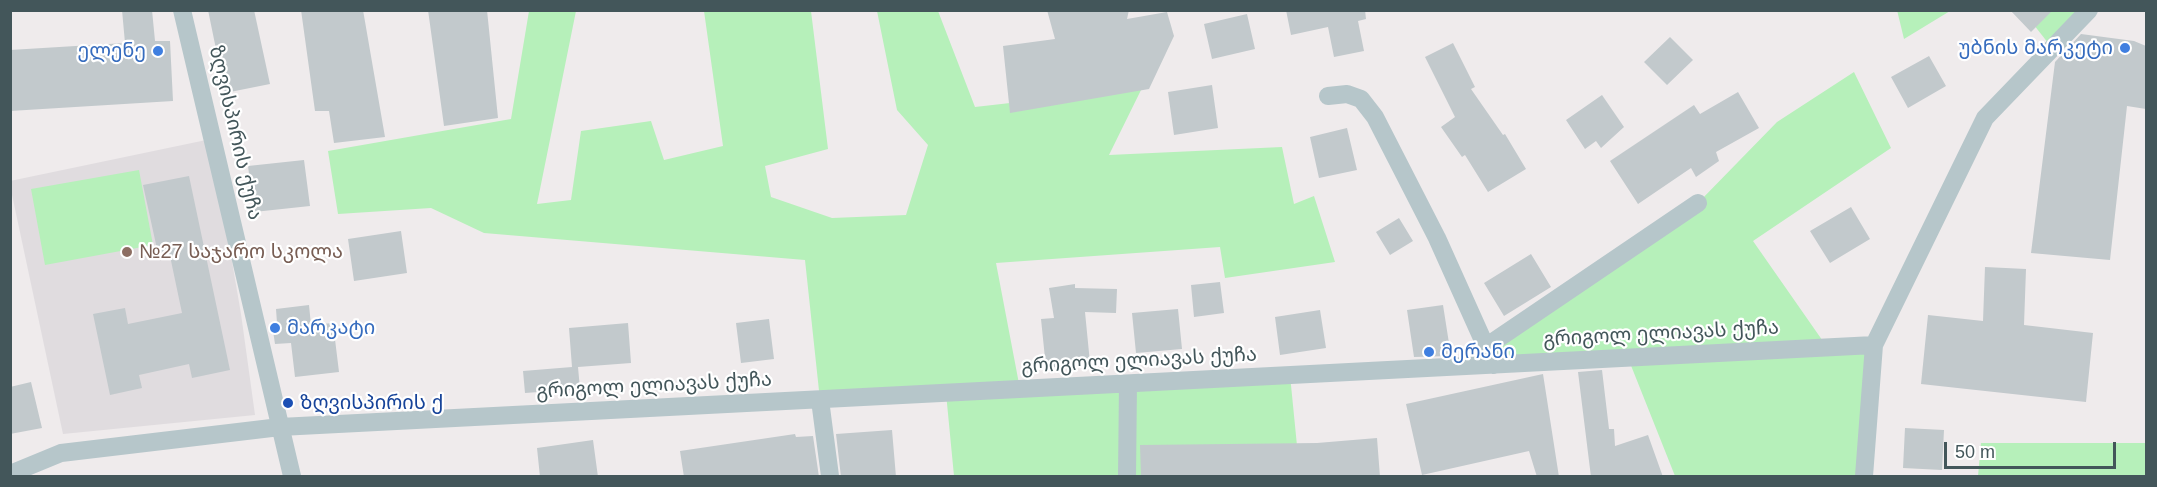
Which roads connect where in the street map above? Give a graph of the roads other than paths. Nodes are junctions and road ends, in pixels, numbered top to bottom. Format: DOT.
graph roads {
  1 [pos="183,10"];
  2 [pos="2089,10"];
  3 [pos="1328,96"];
  4 [pos="1698,203"];
  5 [pos="1874,345"];
  6 [pos="1487,346"];
  7 [pos="1494,365"];
  8 [pos="1128,384"];
  9 [pos="820,400"];
  10 [pos="280,427"];
  11 [pos="10,474"];
  12 [pos="292,477"];
  13 [pos="830,477"];
  14 [pos="1127,477"];
  15 [pos="1864,477"];
  1 -- 10 [label="street, ზღვისპირის ქუჩა"];
  2 -- 5 [label="street"];
  3 -- 6 [label="street"];
  4 -- 6 [label="street"];
  5 -- 7 [label="street, გრიგოლ ელიავას ქუჩა"];
  5 -- 15 [label="street"];
  6 -- 7 [label="street"];
  7 -- 8 [label="street, გრიგოლ ელიავას ქუჩა"];
  8 -- 9 [label="street, გრიგოლ ელიავას ქუჩა"];
  8 -- 14 [label="street"];
  9 -- 10 [label="street, გრიგოლ ელიავას ქუჩა"];
  9 -- 13 [label="street"];
  10 -- 11 [label="street, გრიგოლ ელიავას ქუჩა"];
  10 -- 12 [label="street, ზღვისპირის ქუჩა"];
}
